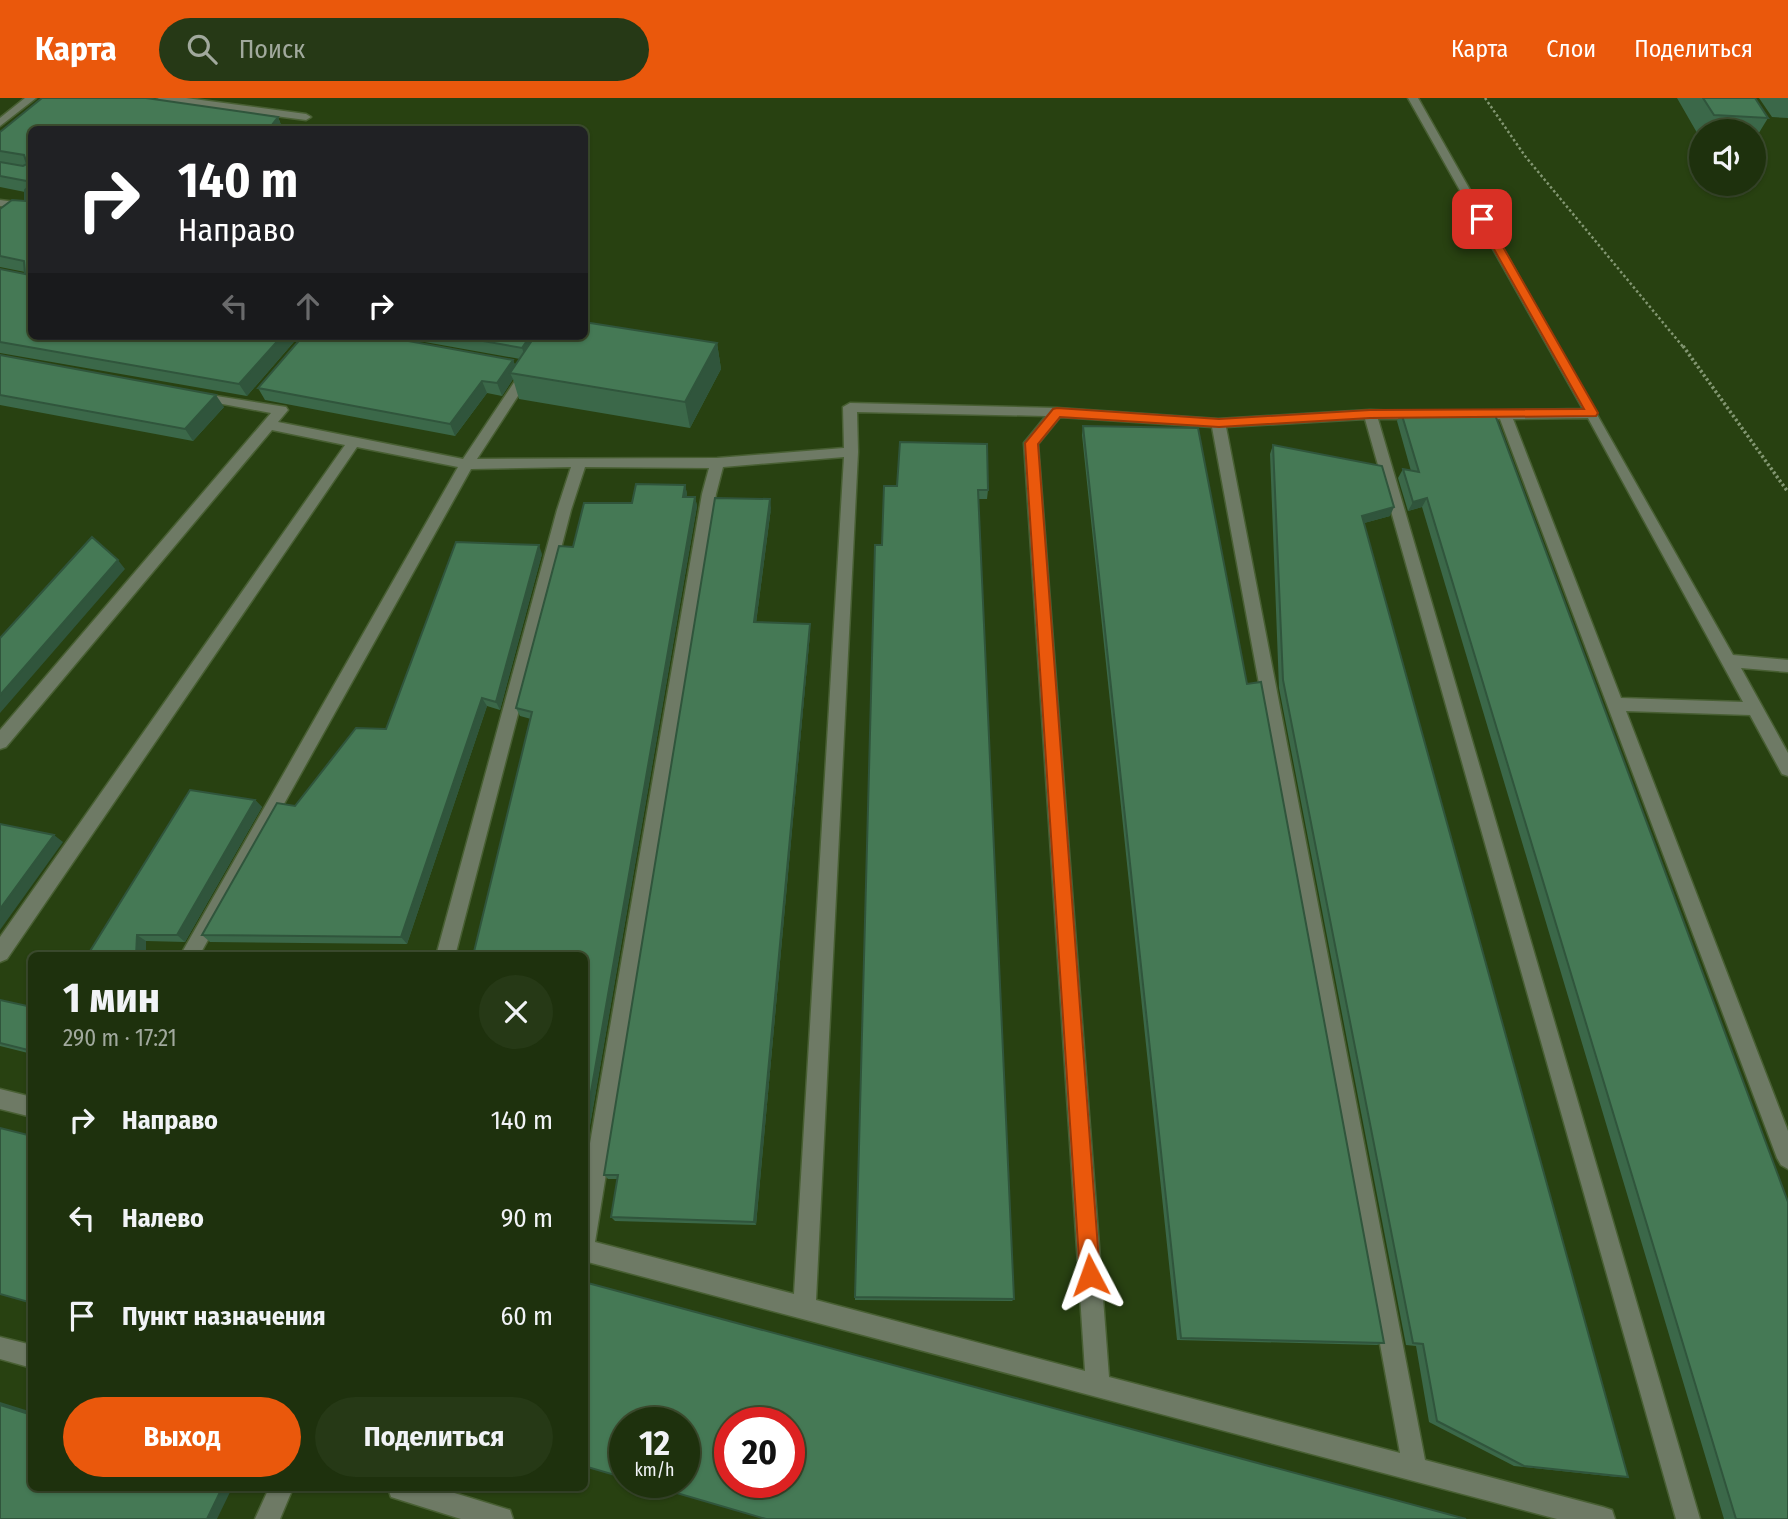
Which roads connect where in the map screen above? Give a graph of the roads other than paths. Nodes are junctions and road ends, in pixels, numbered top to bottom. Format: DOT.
graph roads {
  1 [pos="31,98"];
  2 [pos="162,98"];
  3 [pos="1413,98"];
  4 [pos="306,117"];
  5 [pos="0,123"];
  6 [pos="0,203"];
  7 [pos="28,207"];
  8 [pos="548,340"];
  9 [pos="184,393"];
  10 [pos="1057,412"];
  11 [pos="1592,413"];
  12 [pos="1370,414"];
  13 [pos="1505,415"];
  14 [pos="1219,423"];
  15 [pos="269,425"];
  16 [pos="353,443"];
  17 [pos="852,452"];
  18 [pos="580,461"];
  19 [pos="717,463"];
  20 [pos="467,464"];
  21 [pos="1729,660"];
  22 [pos="1788,666"];
  23 [pos="1615,704"];
  24 [pos="1756,709"];
  25 [pos="0,743"];
  26 [pos="1788,769"];
  27 [pos="191,952"];
  28 [pos="445,952"];
  29 [pos="0,953"];
  30 [pos="0,1099"];
  31 [pos="28,1106"];
  32 [pos="1788,1158"];
  33 [pos="588,1224"];
  34 [pos="588,1249"];
  35 [pos="804,1308"];
  36 [pos="0,1348"];
  37 [pos="28,1356"];
  38 [pos="1098,1385"];
  39 [pos="1415,1469"];
  40 [pos="280,1491"];
  41 [pos="410,1491"];
  42 [pos="267,1519"];
  43 [pos="501,1519"];
  44 [pos="1603,1519"];
  45 [pos="1688,1519"];
  1 -- 5 [label="street"];
  2 -- 4 [label="street"];
  3 -- 11 [label="street"];
  6 -- 7 [label="street"];
  8 -- 20 [label="street"];
  9 -- 15 [label="street"];
  10 -- 14 [label="street"];
  10 -- 17 [label="street"];
  10 -- 38 [label="street"];
  11 -- 13 [label="street"];
  11 -- 21 [label="street"];
  12 -- 13 [label="street"];
  12 -- 14 [label="street"];
  12 -- 45 [label="street"];
  13 -- 23 [label="street"];
  14 -- 39 [label="street"];
  15 -- 16 [label="street"];
  15 -- 25 [label="street"];
  16 -- 20 [label="street"];
  16 -- 29 [label="street"];
  17 -- 19 [label="street"];
  17 -- 35 [label="street"];
  18 -- 19 [label="street"];
  18 -- 20 [label="street"];
  18 -- 28 [label="street"];
  19 -- 33 [label="street"];
  20 -- 27 [label="street"];
  21 -- 22 [label="street"];
  21 -- 24 [label="street"];
  23 -- 24 [label="street"];
  23 -- 32 [label="street"];
  24 -- 26 [label="street"];
  30 -- 31 [label="street"];
  34 -- 35 [label="street"];
  35 -- 38 [label="street"];
  36 -- 37 [label="street"];
  38 -- 39 [label="street"];
  39 -- 44 [label="street"];
  40 -- 42 [label="street"];
  41 -- 43 [label="street"];
}
